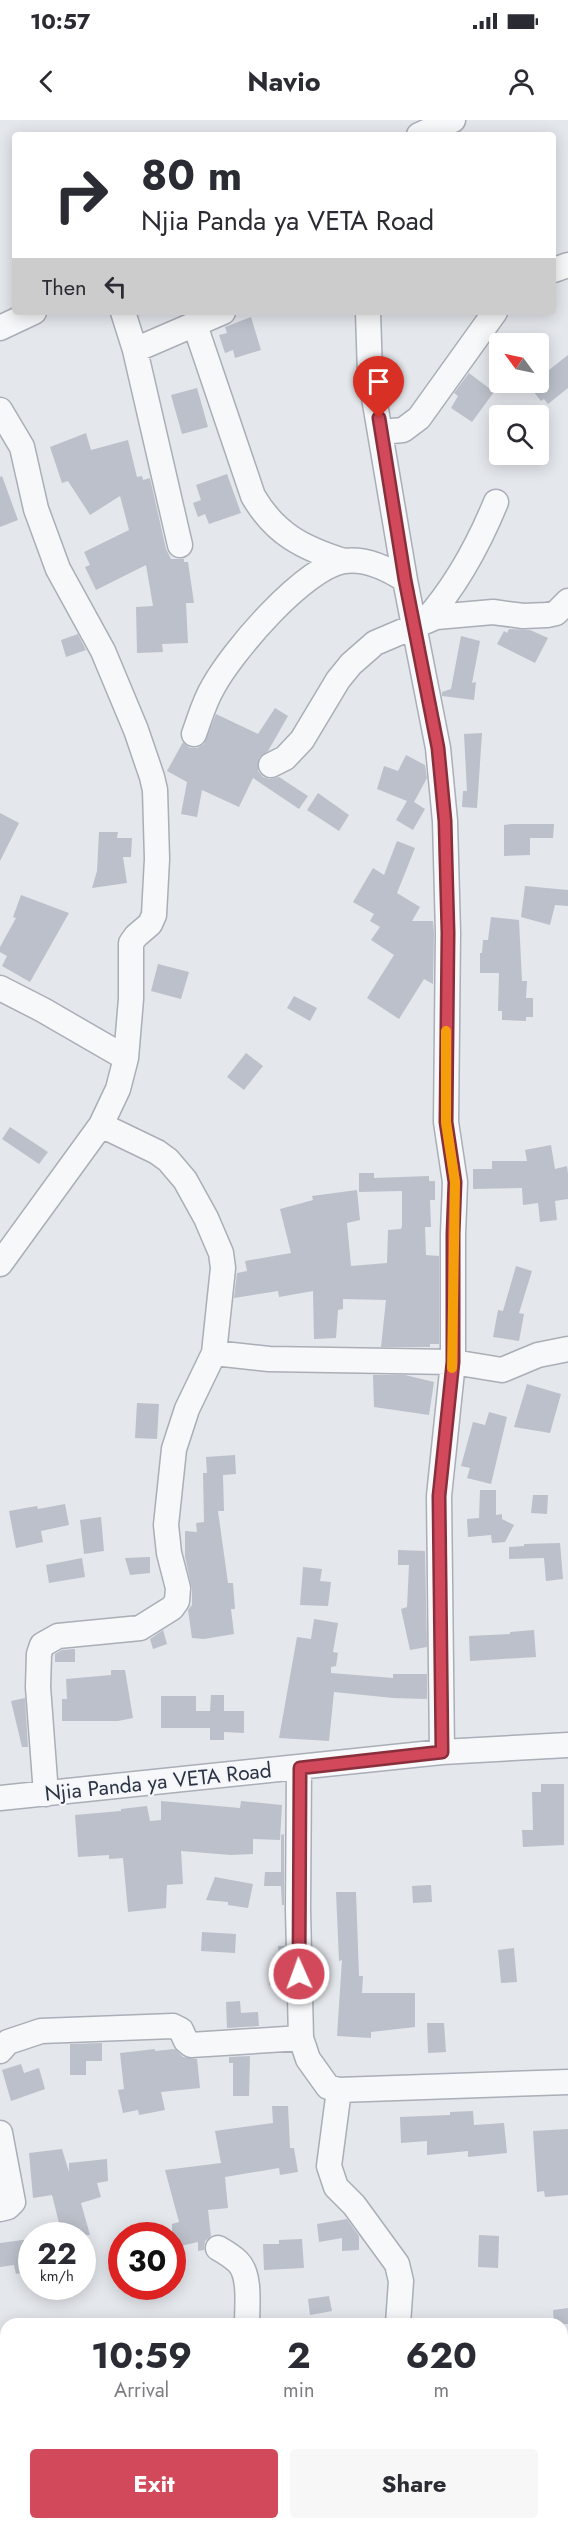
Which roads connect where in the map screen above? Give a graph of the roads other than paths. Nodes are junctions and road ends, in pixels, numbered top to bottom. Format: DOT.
graph roads {
  1 [pos="453,120"];
  2 [pos="426,132"];
  3 [pos="28,315"];
  4 [pos="124,315"];
  5 [pos="217,315"];
  6 [pos="368,315"];
  7 [pos="493,315"];
  8 [pos="195,325"];
  9 [pos="0,328"];
  10 [pos="135,350"];
  11 [pos="0,411"];
  12 [pos="381,432"];
  13 [pos="496,502"];
  14 [pos="180,546"];
  15 [pos="344,561"];
  16 [pos="405,580"];
  17 [pos="568,601"];
  18 [pos="420,624"];
  19 [pos="194,735"];
  20 [pos="271,765"];
  21 [pos="0,988"];
  22 [pos="126,1058"];
  23 [pos="101,1125"];
  24 [pos="0,1264"];
  25 [pos="568,1349"];
  26 [pos="214,1353"];
  27 [pos="453,1362"];
  28 [pos="568,1745"];
  29 [pos="442,1752"];
  30 [pos="300,1768"];
  31 [pos="46,1794"];
  32 [pos="0,1798"];
  33 [pos="301,2038"];
  34 [pos="0,2051"];
  35 [pos="568,2082"];
  36 [pos="339,2090"];
  37 [pos="0,2133"];
  38 [pos="0,2209"];
  39 [pos="218,2248"];
  40 [pos="247,2318"];
  41 [pos="398,2318"];
  1 -- 2 [label="street"];
  3 -- 9 [label="street"];
  4 -- 10 [label="street"];
  5 -- 8 [label="street"];
  6 -- 12 [label="street"];
  7 -- 12 [label="street"];
  8 -- 10 [label="street"];
  8 -- 15 [label="street"];
  10 -- 14 [label="street"];
  11 -- 22 [label="street"];
  12 -- 16 [label="street"];
  13 -- 18 [label="street"];
  15 -- 16 [label="street"];
  15 -- 19 [label="street"];
  16 -- 18 [label="street"];
  17 -- 18 [label="street"];
  18 -- 20 [label="street"];
  18 -- 27 [label="street"];
  21 -- 22 [label="street"];
  22 -- 23 [label="street"];
  23 -- 24 [label="street"];
  23 -- 26 [label="street"];
  25 -- 27 [label="street"];
  26 -- 27 [label="street"];
  26 -- 31 [label="street"];
  27 -- 29 [label="street"];
  28 -- 29 [label="street, Njia Panda ya VETA Road"];
  29 -- 30 [label="street, Njia Panda ya VETA Road"];
  30 -- 31 [label="street, Njia Panda ya VETA Road"];
  30 -- 33 [label="street"];
  31 -- 32 [label="street, Njia Panda ya VETA Road"];
  33 -- 34 [label="street"];
  33 -- 36 [label="street"];
  35 -- 36 [label="street"];
  36 -- 41 [label="street"];
  37 -- 38 [label="street"];
  39 -- 40 [label="street"];
}
